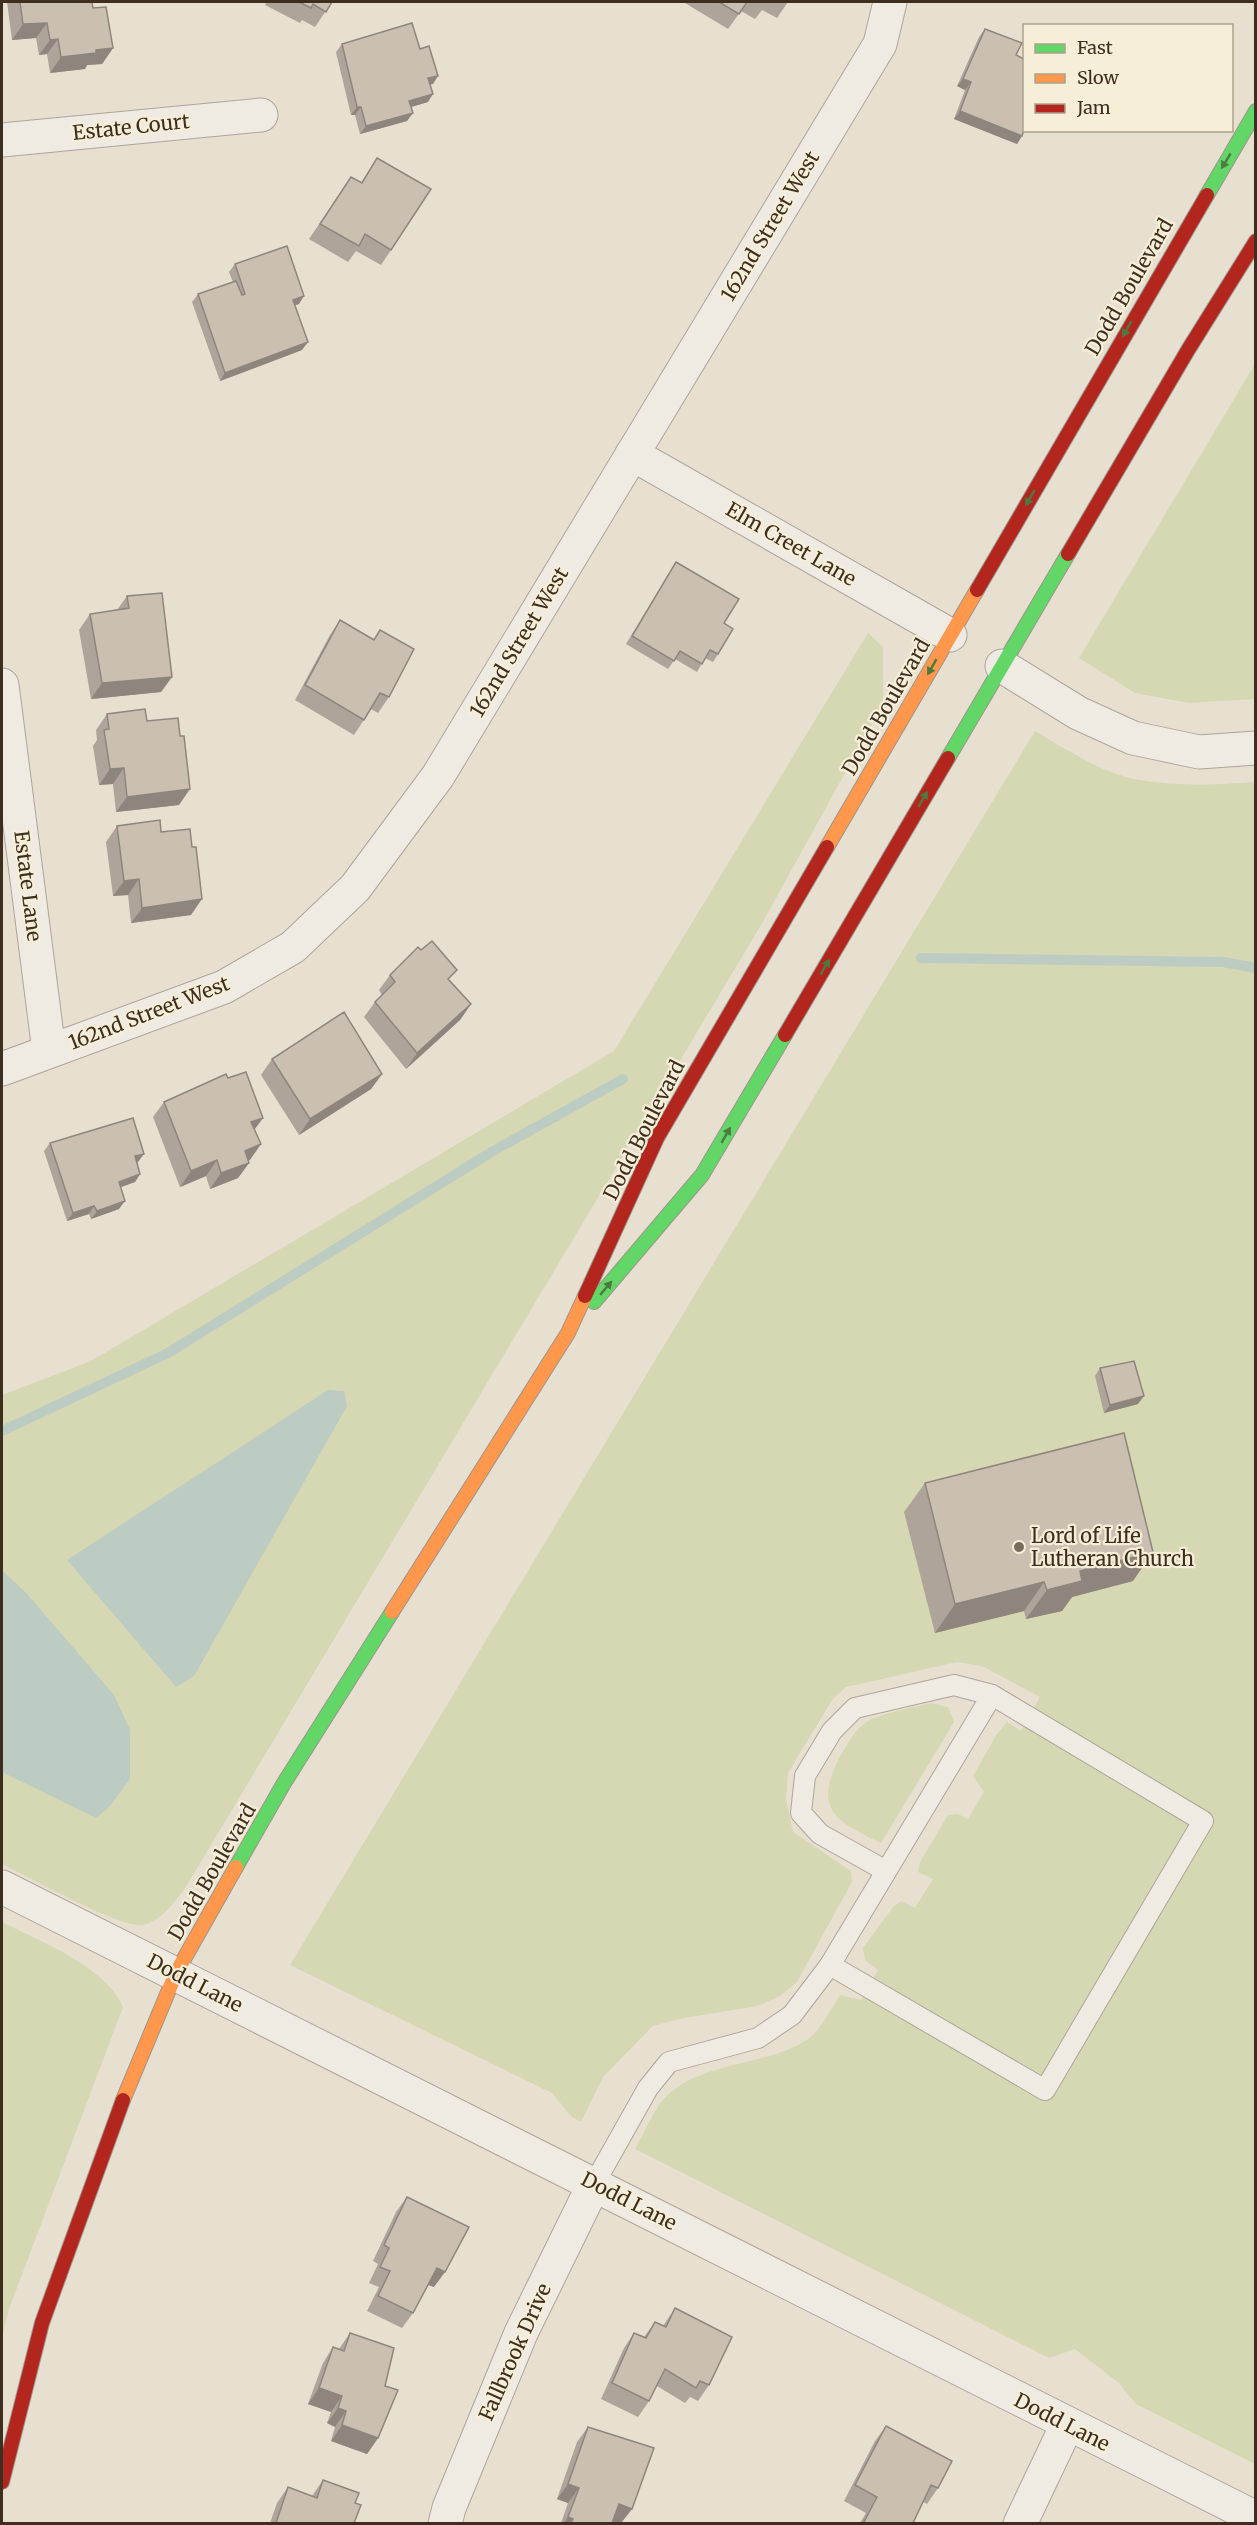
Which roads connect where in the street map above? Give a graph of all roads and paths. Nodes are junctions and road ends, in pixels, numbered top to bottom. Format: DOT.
graph roads {
  1 [pos="890,2"];
  2 [pos="1256,111"];
  3 [pos="261,115"];
  4 [pos="2,140"];
  5 [pos="1256,241"];
  6 [pos="633,454"];
  7 [pos="950,635"];
  8 [pos="1002,666"];
  9 [pos="2,685"];
  10 [pos="1256,748"];
  11 [pos="49,1052"];
  12 [pos="2,1069"];
  13 [pos="568,1333"];
  14 [pos="992,1695"];
  15 [pos="886,1871"];
  16 [pos="2,1887"];
  17 [pos="830,1965"];
  18 [pos="176,1973"];
  19 [pos="594,2184"];
  20 [pos="1067,2425"];
  21 [pos="2,2482"];
  22 [pos="1256,2518"];
  23 [pos="445,2523"];
  24 [pos="1020,2523"];
  1 -- 6 [label="street, 162nd Street West"];
  2 -- 7 [label="street, Dodd Boulevard, one-way"];
  3 -- 4 [label="street, Estate Court"];
  5 -- 8 [label="street, Dodd Boulevard"];
  6 -- 7 [label="street, Elm Creet Lane"];
  6 -- 11 [label="street, 162nd Street West"];
  7 -- 13 [label="street, Dodd Boulevard, one-way"];
  8 -- 10 [label="street"];
  13 -- 8 [label="street, Dodd Boulevard, one-way"];
  9 -- 11 [label="street, Estate Lane"];
  11 -- 12 [label="street, 162nd Street West"];
  13 -- 18 [label="street, Dodd Boulevard"];
  14 -- 15 [label="lane"];
  14 -- 15 [label="lane"];
  14 -- 17 [label="lane"];
  15 -- 17 [label="lane"];
  16 -- 18 [label="street, Dodd Lane"];
  17 -- 19 [label="lane"];
  18 -- 19 [label="street, Dodd Lane"];
  18 -- 21 [label="street, Dodd Boulevard"];
  19 -- 20 [label="street, Dodd Lane"];
  19 -- 23 [label="street, Fallbrook Drive"];
  20 -- 22 [label="street, Dodd Lane"];
  20 -- 24 [label="street"];
}
